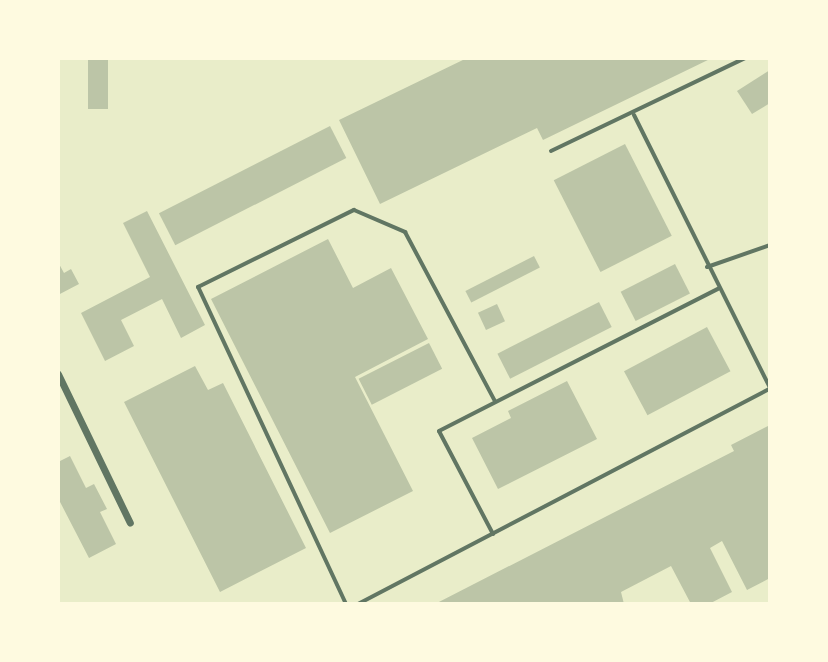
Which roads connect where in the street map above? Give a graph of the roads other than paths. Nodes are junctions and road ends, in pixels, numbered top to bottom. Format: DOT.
graph roads {
  1 [pos="745,58"];
  2 [pos="634,115"];
  3 [pos="551,151"];
  4 [pos="770,245"];
  5 [pos="707,267"];
  6 [pos="718,289"];
  7 [pos="59,380"];
  8 [pos="770,389"];
  9 [pos="495,401"];
  10 [pos="130,523"];
  11 [pos="493,534"];
  12 [pos="346,604"];
  13 [pos="358,604"];
  1 -- 2 [label="lane"];
  2 -- 3 [label="lane"];
  2 -- 5 [label="lane"];
  4 -- 5 [label="lane"];
  5 -- 6 [label="lane"];
  6 -- 8 [label="lane"];
  6 -- 9 [label="lane"];
  7 -- 10 [label="street"];
  8 -- 11 [label="lane"];
  9 -- 11 [label="lane"];
  9 -- 12 [label="lane"];
  11 -- 13 [label="lane"];
}
